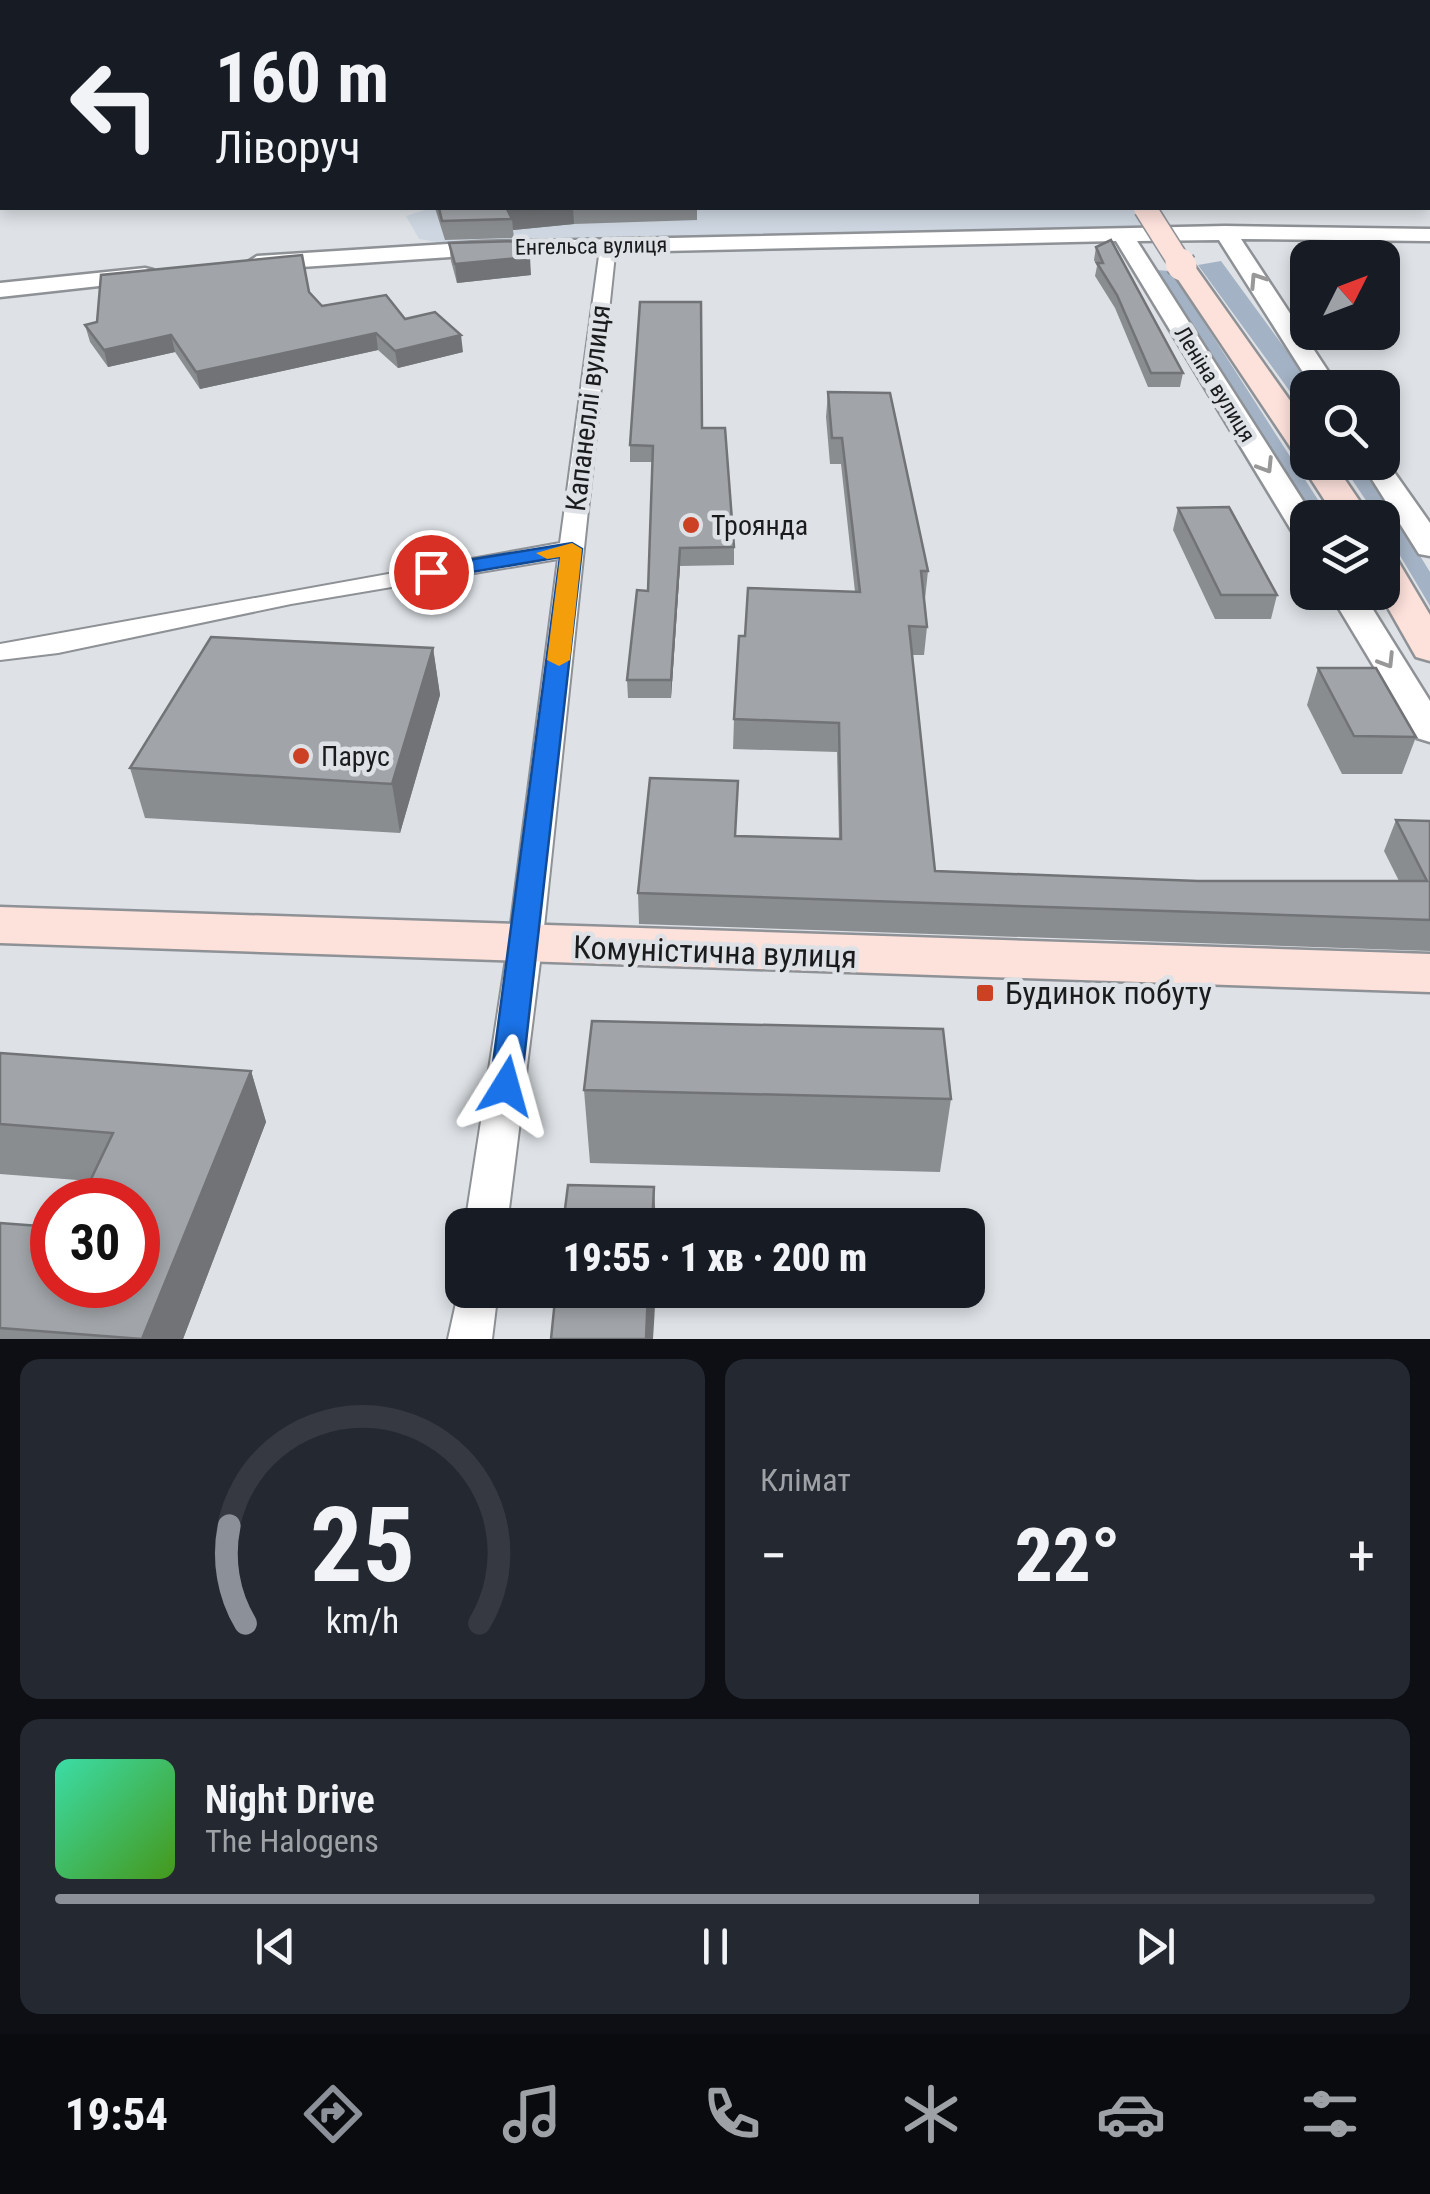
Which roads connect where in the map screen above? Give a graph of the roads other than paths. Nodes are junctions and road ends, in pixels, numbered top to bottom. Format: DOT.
graph roads {
  1 [pos="1147,210"];
  2 [pos="1225,232"];
  3 [pos="1123,235"];
  4 [pos="1430,235"];
  5 [pos="607,245"];
  6 [pos="229,266"];
  7 [pos="172,272"];
  8 [pos="0,290"];
  9 [pos="1314,370"];
  10 [pos="1290,424"];
  11 [pos="1387,480"];
  12 [pos="1290,503"];
  13 [pos="1430,546"];
  14 [pos="572,549"];
  15 [pos="1400,594"];
  16 [pos="1356,610"];
  17 [pos="1429,643"];
  18 [pos="0,652"];
  19 [pos="1430,730"];
  20 [pos="0,925"];
  21 [pos="525,946"];
  22 [pos="1430,973"];
  23 [pos="488,1208"];
  24 [pos="474,1308"];
  25 [pos="470,1339"];
  1 -- 10 [label="main road, Леніна вулиця, bridge"];
  2 -- 3 [label="street, Енгельса вулиця"];
  2 -- 4 [label="street, Енгельса вулиця"];
  9 -- 2 [label="street, one-way"];
  3 -- 5 [label="street, Енгельса вулиця"];
  3 -- 12 [label="street, Леніна вулиця, one-way"];
  5 -- 6 [label="street, Енгельса вулиця"];
  5 -- 14 [label="street, Капанеллі вулиця"];
  7 -- 8 [label="street"];
  11 -- 13 [label="street"];
  14 -- 18 [label="street"];
  14 -- 21 [label="street, Капанеллі вулиця"];
  15 -- 17 [label="main road"];
  16 -- 19 [label="street, one-way"];
  20 -- 21 [label="main road, Комуністична вулиця"];
  21 -- 22 [label="main road, Комуністична вулиця"];
  21 -- 23 [label="street, Капанеллі вулиця"];
  24 -- 25 [label="street"];
}
